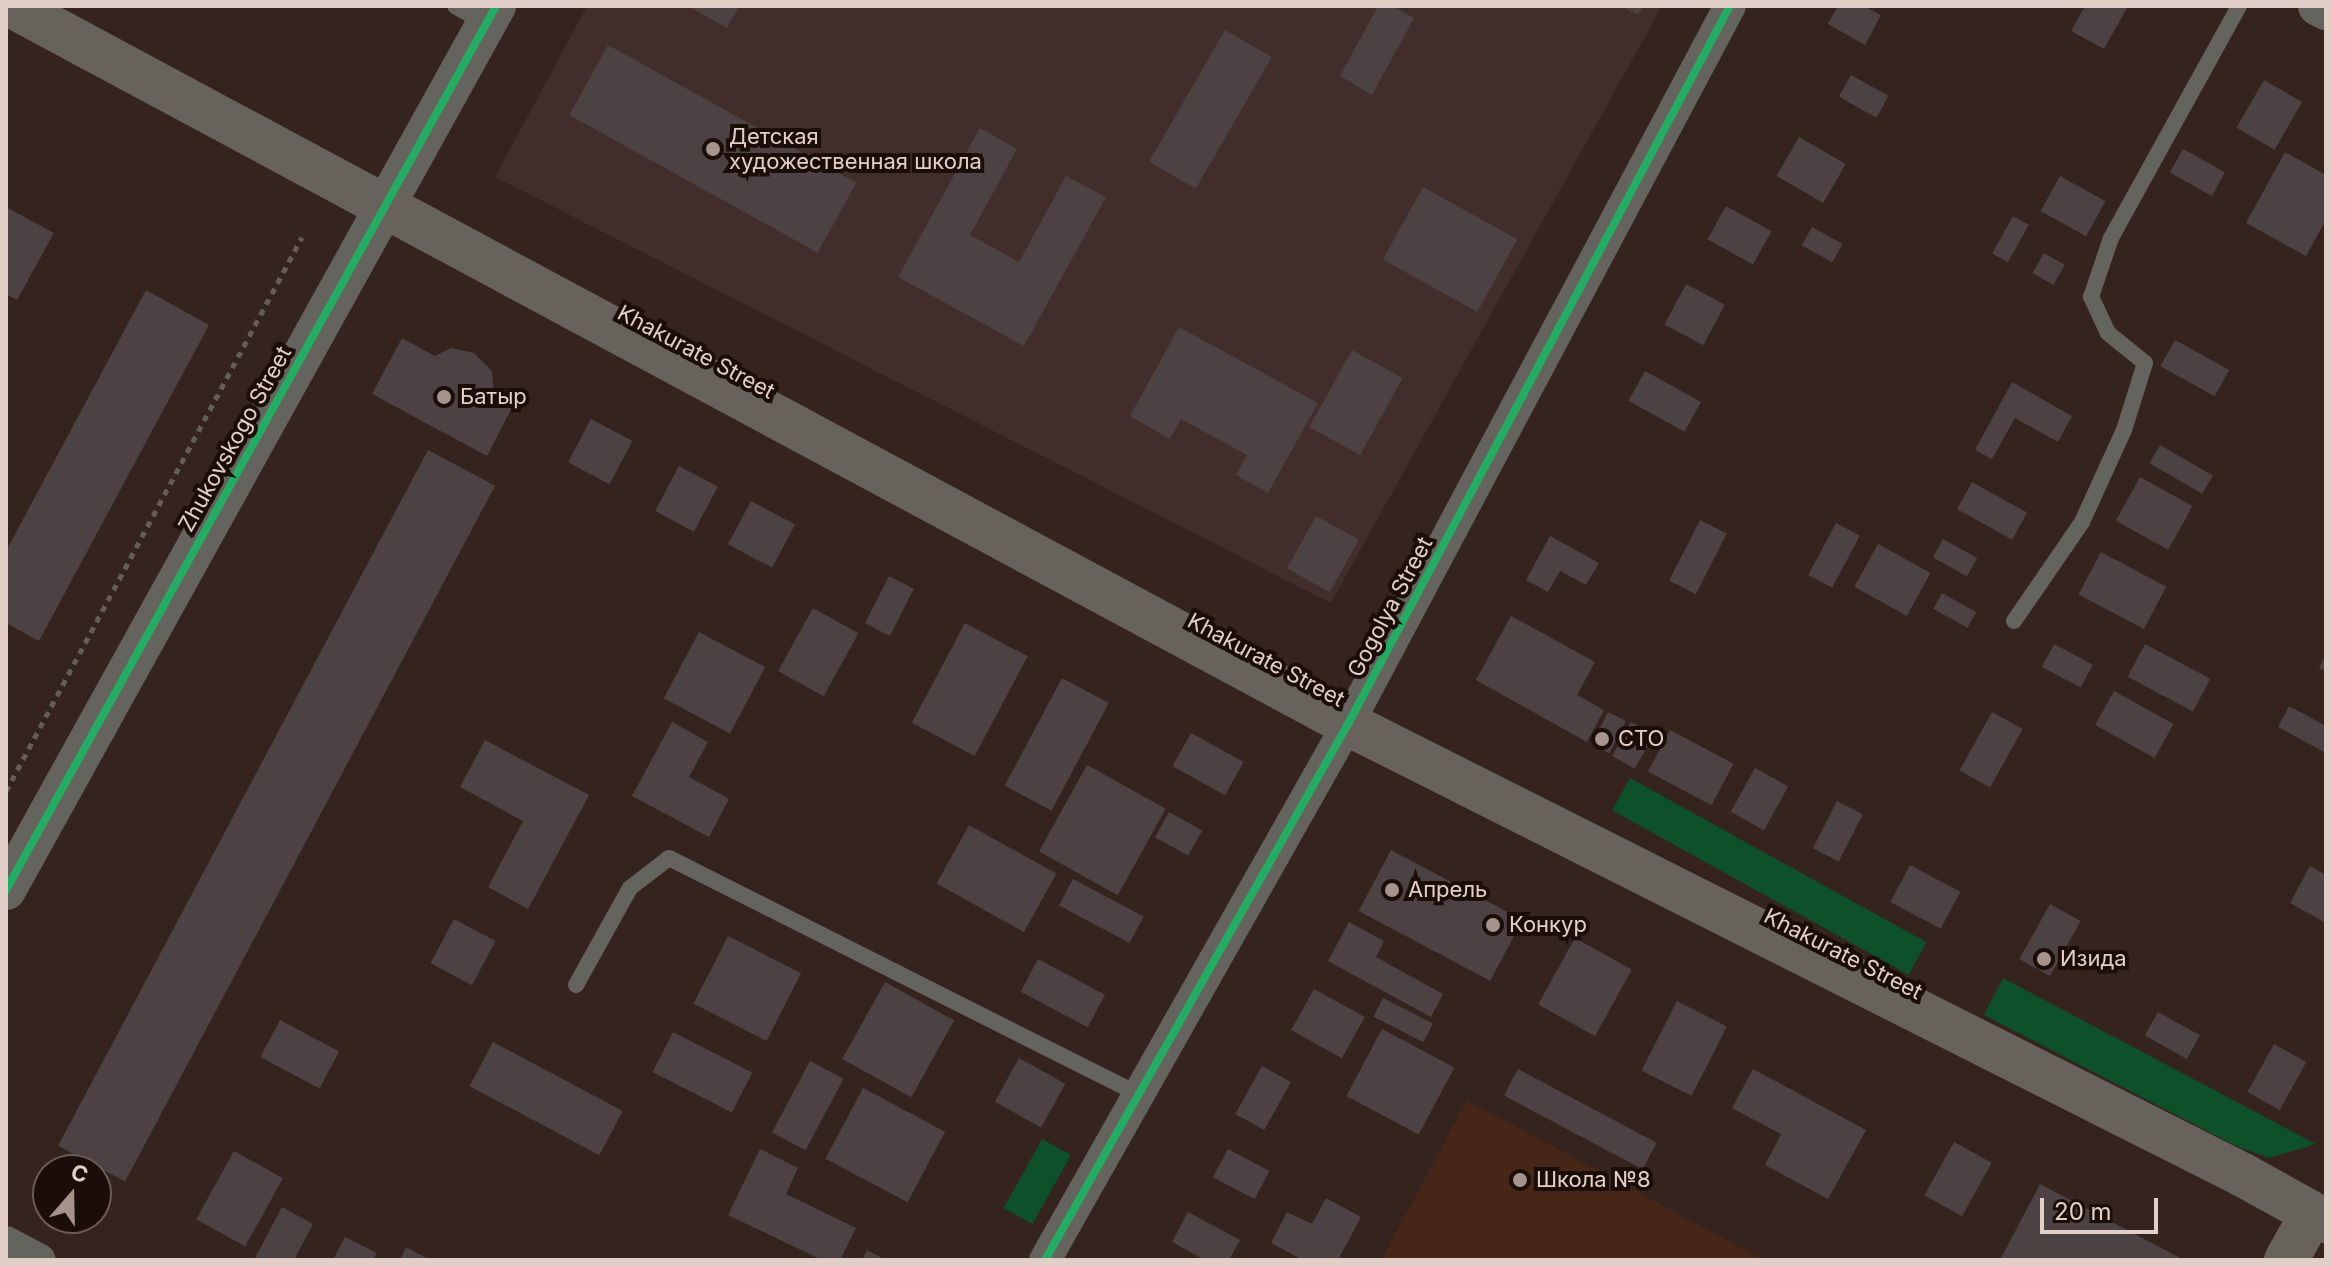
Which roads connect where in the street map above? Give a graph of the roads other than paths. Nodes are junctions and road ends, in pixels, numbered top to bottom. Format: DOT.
graph roads {
  1 [pos="12,6"];
  2 [pos="1730,6"];
  3 [pos="2239,6"];
  4 [pos="2318,6"];
  5 [pos="2326,10"];
  6 [pos="479,12"];
  7 [pos="385,205"];
  8 [pos="2014,621"];
  9 [pos="1348,724"];
  10 [pos="6,890"];
  11 [pos="576,985"];
  12 [pos="1138,1094"];
  13 [pos="2321,1208"];
  14 [pos="6,1242"];
  15 [pos="40,1260"];
  16 [pos="1045,1260"];
  17 [pos="2286,1260"];
  1 -- 7 [label="main road, Khakurate Street"];
  2 -- 9 [label="street, Gogolya Street"];
  3 -- 8 [label="lane"];
  4 -- 5 [label="street"];
  6 -- 7 [label="street, Zhukovskogo Street"];
  7 -- 9 [label="main road, Khakurate Street"];
  7 -- 10 [label="street, Zhukovskogo Street"];
  9 -- 12 [label="street, Gogolya Street"];
  9 -- 13 [label="main road, Khakurate Street"];
  11 -- 12 [label="lane"];
  12 -- 16 [label="street, Gogolya Street"];
  13 -- 17 [label="main road"];
  14 -- 15 [label="street"];
}
